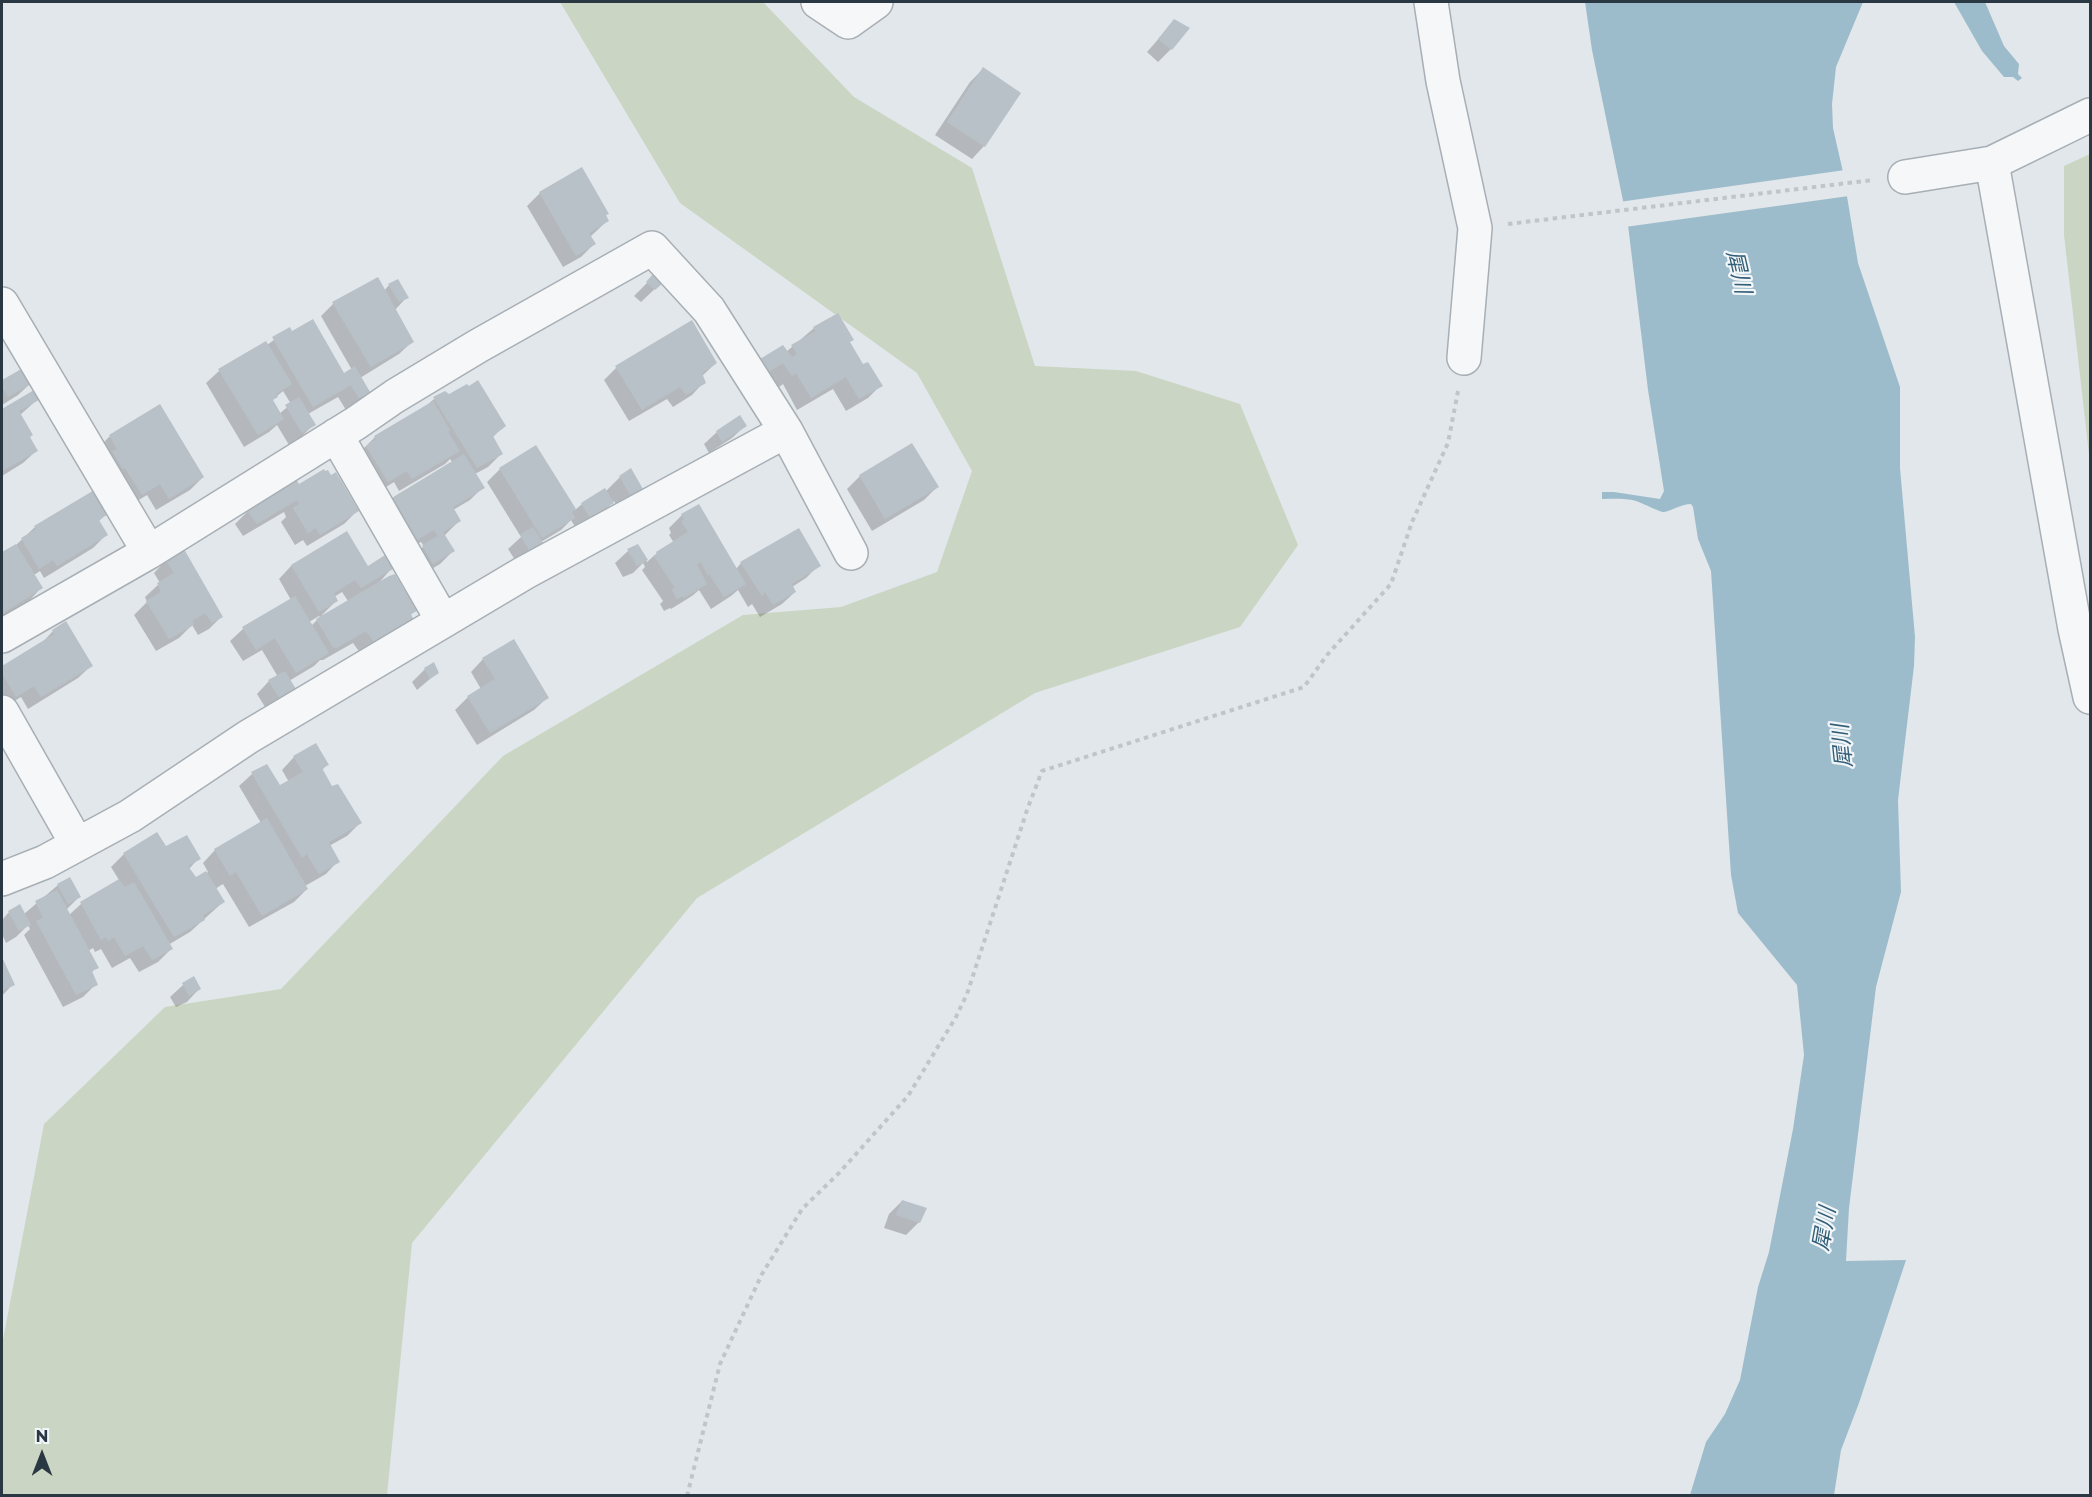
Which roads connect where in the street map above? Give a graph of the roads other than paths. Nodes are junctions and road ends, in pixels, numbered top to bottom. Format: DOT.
graph roads {
  1 [pos="818,2"];
  2 [pos="876,2"];
  3 [pos="1431,2"];
  4 [pos="2091,115"];
  5 [pos="1992,162"];
  6 [pos="1905,177"];
  7 [pos="2,304"];
  8 [pos="1464,358"];
  9 [pos="786,431"];
  10 [pos="336,435"];
  11 [pos="149,552"];
  12 [pos="851,553"];
  13 [pos="443,621"];
  14 [pos="2,636"];
  15 [pos="2090,697"];
  16 [pos="2,712"];
  17 [pos="77,844"];
  18 [pos="2,879"];
  1 -- 2 [label="street"];
  3 -- 8 [label="street"];
  4 -- 5 [label="street"];
  5 -- 6 [label="street"];
  5 -- 15 [label="street"];
  7 -- 11 [label="street"];
  9 -- 10 [label="street"];
  9 -- 12 [label="street"];
  9 -- 13 [label="street"];
  10 -- 11 [label="street"];
  10 -- 13 [label="street"];
  11 -- 14 [label="street"];
  13 -- 17 [label="street"];
  16 -- 17 [label="street"];
  17 -- 18 [label="street"];
}
